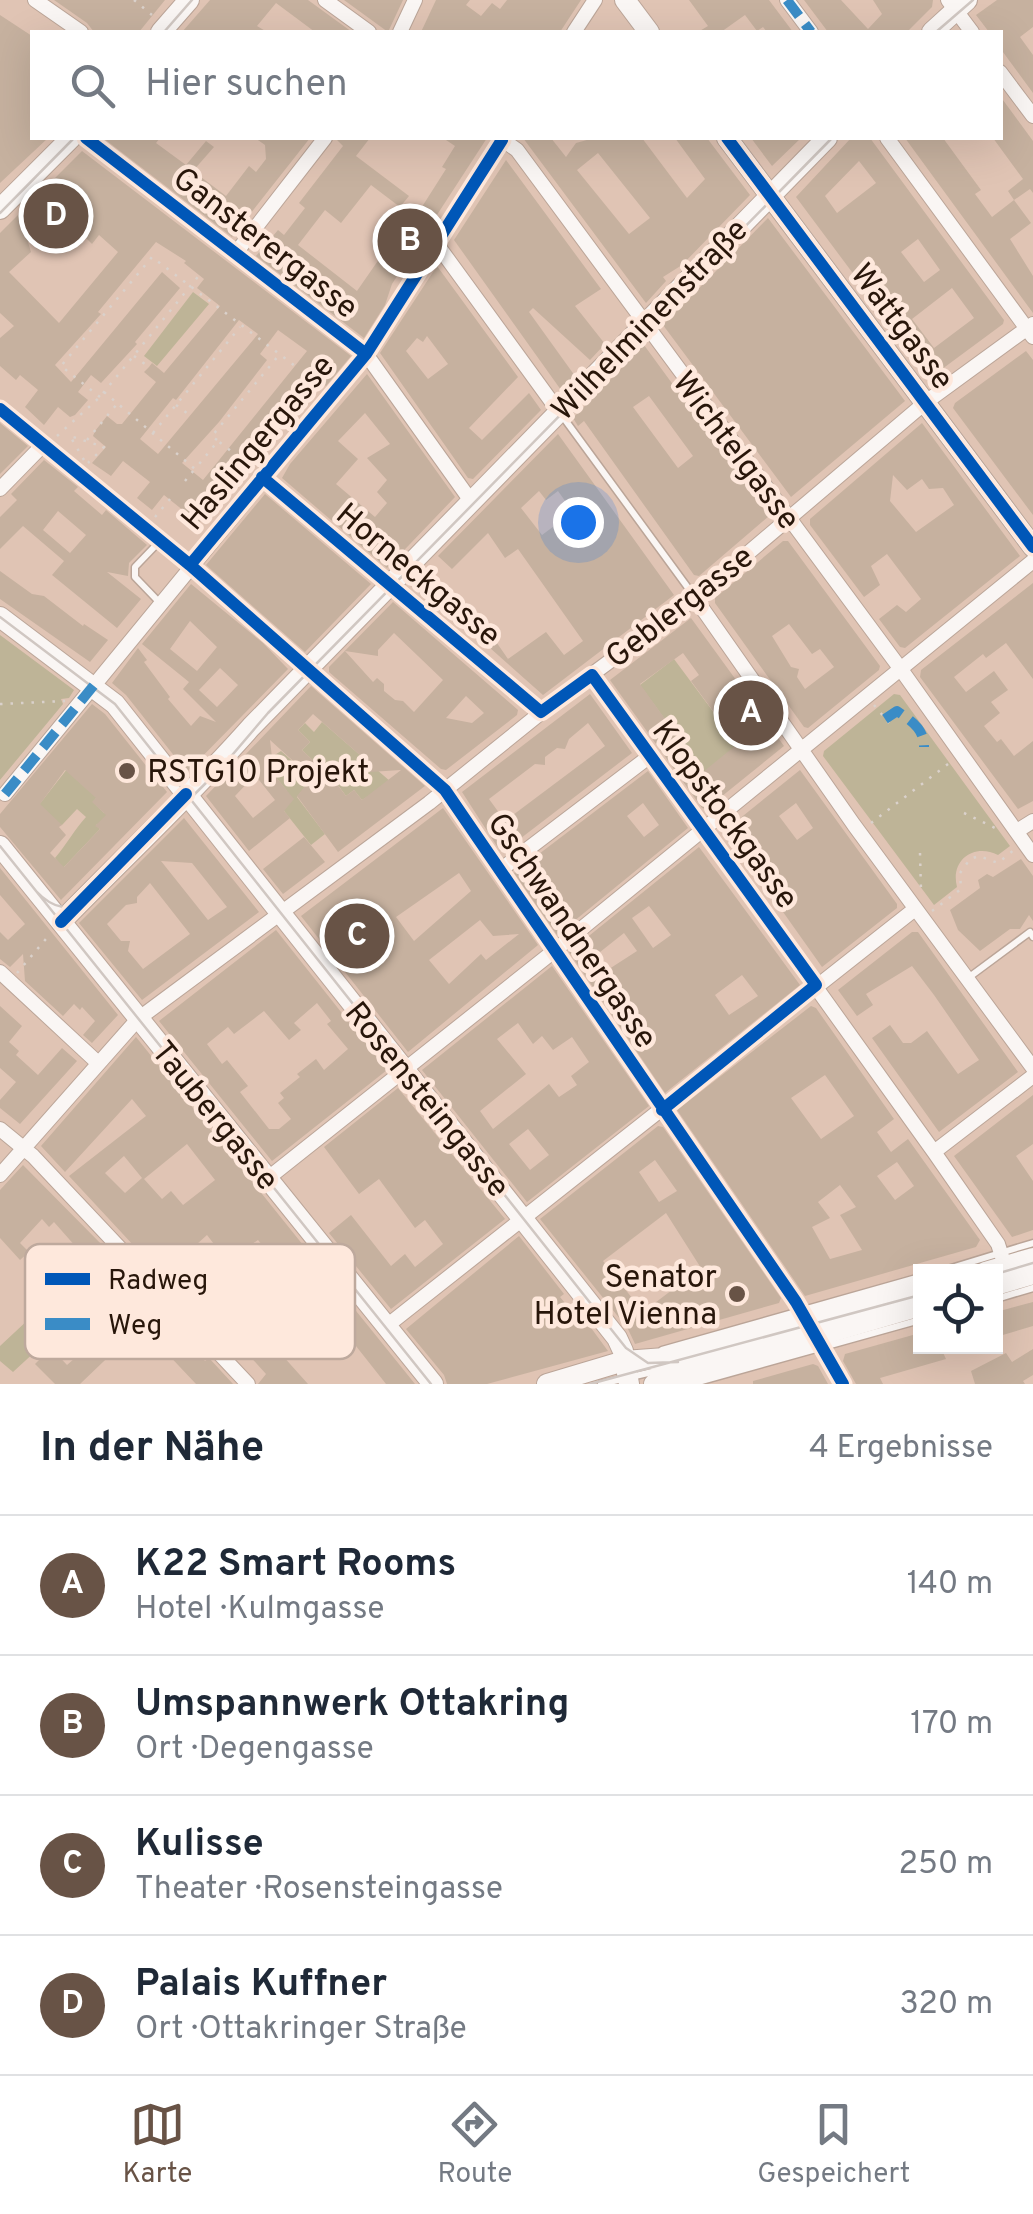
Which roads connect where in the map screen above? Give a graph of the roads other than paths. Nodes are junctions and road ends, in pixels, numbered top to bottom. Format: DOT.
graph roads {
  1 [pos="34,0"];
  2 [pos="188,0"];
  3 [pos="325,0"];
  4 [pos="415,0"];
  5 [pos="595,0"];
  6 [pos="625,0"];
  7 [pos="788,0"];
  8 [pos="957,3"];
  9 [pos="158,25"];
  10 [pos="77,30"];
  11 [pos="366,30"];
  12 [pos="401,30"];
  13 [pos="575,30"];
  14 [pos="648,30"];
  15 [pos="810,30"];
  16 [pos="934,30"];
  17 [pos="971,30"];
  18 [pos="1003,76"];
  19 [pos="1033,116"];
  20 [pos="69,140"];
  21 [pos="89,140"];
  22 [pos="323,140"];
  23 [pos="501,140"];
  24 [pos="504,140"];
  25 [pos="730,140"];
  26 [pos="825,140"];
  27 [pos="889,140"];
  28 [pos="770,194"];
  29 [pos="0,209"];
  30 [pos="436,242"];
  31 [pos="235,254"];
  32 [pos="644,324"];
  33 [pos="1031,330"];
  34 [pos="366,354"];
  35 [pos="926,402"];
  36 [pos="0,409"];
  37 [pos="559,412"];
  38 [pos="43,444"];
  39 [pos="262,478"];
  40 [pos="0,489"];
  41 [pos="472,502"];
  42 [pos="788,518"];
  43 [pos="160,541"];
  44 [pos="1033,547"];
  45 [pos="1033,561"];
  46 [pos="190,565"];
  47 [pos="389,586"];
  48 [pos="695,598"];
  49 [pos="160,602"];
  50 [pos="0,617"];
  51 [pos="308,668"];
  52 [pos="900,668"];
  53 [pos="592,675"];
  54 [pos="89,690"];
  55 [pos="541,712"];
  56 [pos="802,749"];
  57 [pos="650,756"];
  58 [pos="445,790"];
  59 [pos="5,794"];
  60 [pos="186,794"];
  61 [pos="1033,821"];
  62 [pos="702,828"];
  63 [pos="1025,843"];
  64 [pos="0,846"];
  65 [pos="499,870"];
  66 [pos="280,914"];
  67 [pos="919,914"];
  68 [pos="61,922"];
  69 [pos="1033,937"];
  70 [pos="554,951"];
  71 [pos="5,977"];
  72 [pos="967,978"];
  73 [pos="816,985"];
  74 [pos="138,1018"];
  75 [pos="98,1064"];
  76 [pos="1033,1068"];
  77 [pos="404,1070"];
  78 [pos="1033,1076"];
  79 [pos="662,1110"];
  80 [pos="0,1129"];
  81 [pos="23,1148"];
  82 [pos="934,1152"];
  83 [pos="0,1175"];
  84 [pos="267,1179"];
  85 [pos="524,1219"];
  86 [pos="1033,1243"];
  87 [pos="115,1244"];
  88 [pos="321,1244"];
  89 [pos="1033,1258"];
  90 [pos="996,1264"];
  91 [pos="1003,1265"];
  92 [pos="1033,1266"];
  93 [pos="1003,1268"];
  94 [pos="1003,1269"];
  95 [pos="1003,1271"];
  96 [pos="1033,1274"];
  97 [pos="913,1280"];
  98 [pos="355,1286"];
  99 [pos="1033,1288"];
  100 [pos="913,1293"];
  101 [pos="1003,1296"];
  102 [pos="913,1300"];
  103 [pos="913,1307"];
  104 [pos="913,1321"];
  105 [pos="388,1326"];
  106 [pos="812,1329"];
  107 [pos="224,1359"];
  108 [pos="627,1374"];
  109 [pos="248,1384"];
  110 [pos="433,1384"];
  111 [pos="547,1384"];
  112 [pos="601,1384"];
  113 [pos="654,1384"];
  114 [pos="690,1384"];
  115 [pos="843,1384"];
  1 -- 10 [label="street"];
  2 -- 9 [label="street"];
  3 -- 11 [label="street"];
  4 -- 12 [label="street"];
  5 -- 13 [label="street"];
  6 -- 14 [label="street"];
  7 -- 15 [label="street"];
  8 -- 16 [label="street"];
  8 -- 17 [label="street"];
  18 -- 19 [label="street"];
  20 -- 29 [label="street"];
  21 -- 31 [label="street, Gansterergasse"];
  22 -- 31 [label="street"];
  23 -- 30 [label="street, Haslingergasse"];
  24 -- 32 [label="street, Wichtelgasse"];
  25 -- 28 [label="street, Wattgasse"];
  26 -- 28 [label="street, Wilhelminenstraße"];
  27 -- 33 [label="street"];
  28 -- 32 [label="street, Wilhelminenstraße"];
  28 -- 35 [label="street, Wattgasse"];
  30 -- 34 [label="street, Haslingergasse"];
  30 -- 37 [label="street"];
  31 -- 34 [label="street, Gansterergasse"];
  32 -- 37 [label="street, Wilhelminenstraße"];
  32 -- 42 [label="street, Wichtelgasse"];
  33 -- 35 [label="street, Geblergasse"];
  34 -- 39 [label="street, Haslingergasse"];
  34 -- 41 [label="street"];
  35 -- 42 [label="street, Geblergasse"];
  35 -- 44 [label="street, Wattgasse"];
  36 -- 38 [label="street, Gschwandnergasse"];
  37 -- 41 [label="street, Wilhelminenstraße"];
  37 -- 48 [label="lane"];
  38 -- 40 [label="street"];
  38 -- 43 [label="street, Gschwandnergasse"];
  39 -- 46 [label="street, Haslingergasse"];
  39 -- 47 [label="street, Horneckgasse"];
  41 -- 47 [label="street, Wilhelminenstraße"];
  42 -- 48 [label="street, Geblergasse"];
  42 -- 52 [label="street, Wichtelgasse"];
  43 -- 46 [label="street, Gschwandnergasse"];
  43 -- 49 [label="lane"];
  45 -- 52 [label="street"];
  46 -- 49 [label="street, Haslingergasse"];
  46 -- 51 [label="street, Gschwandnergasse"];
  47 -- 51 [label="street, Wilhelminenstraße"];
  47 -- 55 [label="street, Horneckgasse"];
  48 -- 53 [label="street, Geblergasse"];
  48 -- 56 [label="street"];
  49 -- 54 [label="street, Haslingergasse"];
  50 -- 54 [label="street, Rosensteingasse"];
  51 -- 58 [label="street, Gschwandnergasse"];
  51 -- 60 [label="street, Wilhelminenstraße"];
  52 -- 56 [label="street"];
  52 -- 63 [label="street, Wichtelgasse"];
  53 -- 55 [label="street, Geblergasse"];
  53 -- 57 [label="street, Klopstockgasse"];
  54 -- 59 [label="street, Haslingergasse"];
  54 -- 60 [label="street, Rosensteingasse"];
  55 -- 58 [label="street, Geblergasse"];
  56 -- 62 [label="street"];
  56 -- 67 [label="street"];
  57 -- 62 [label="street, Klopstockgasse"];
  57 -- 65 [label="street"];
  58 -- 65 [label="street, Gschwandnergasse"];
  58 -- 66 [label="street, Geblergasse"];
  60 -- 66 [label="street, Rosensteingasse"];
  60 -- 68 [label="street, Wilhelminenstraße"];
  61 -- 63 [label="street"];
  62 -- 70 [label="street"];
  62 -- 73 [label="street, Klopstockgasse"];
  64 -- 68 [label="street, Taubergasse"];
  65 -- 70 [label="street, Gschwandnergasse"];
  66 -- 74 [label="street, Geblergasse"];
  66 -- 77 [label="street, Rosensteingasse"];
  67 -- 72 [label="street"];
  67 -- 73 [label="street"];
  68 -- 74 [label="street, Taubergasse"];
  69 -- 72 [label="lane"];
  70 -- 77 [label="street"];
  70 -- 79 [label="street, Gschwandnergasse"];
  71 -- 75 [label="street"];
  72 -- 76 [label="street"];
  73 -- 79 [label="street"];
  73 -- 82 [label="street, Klopstockgasse"];
  74 -- 75 [label="street, Geblergasse"];
  74 -- 84 [label="street, Taubergasse"];
  75 -- 81 [label="street, Geblergasse"];
  77 -- 84 [label="street"];
  77 -- 85 [label="street, Rosensteingasse"];
  78 -- 82 [label="street"];
  79 -- 85 [label="street"];
  79 -- 106 [label="street, Gschwandnergasse"];
  80 -- 81 [label="street"];
  81 -- 83 [label="street"];
  81 -- 87 [label="street"];
  82 -- 90 [label="street, Klopstockgasse"];
  84 -- 88 [label="street, Taubergasse"];
  85 -- 105 [label="street"];
  85 -- 108 [label="street, Rosensteingasse"];
  86 -- 91 [label="lane"];
  89 -- 93 [label="street"];
  92 -- 94 [label="lane"];
  95 -- 96 [label="street"];
  97 -- 106 [label="lane"];
  98 -- 105 [label="street, Taubergasse"];
  99 -- 101 [label="lane"];
  100 -- 106 [label="street"];
  102 -- 106 [label="lane"];
  103 -- 106 [label="street"];
  104 -- 106 [label="lane"];
  105 -- 110 [label="street, Taubergasse"];
  106 -- 108 [label="street"];
  106 -- 113 [label="street"];
  106 -- 114 [label="lane"];
  106 -- 115 [label="street, Gschwandnergasse"];
  107 -- 109 [label="street"];
  108 -- 111 [label="street"];
  108 -- 112 [label="lane"];
}
